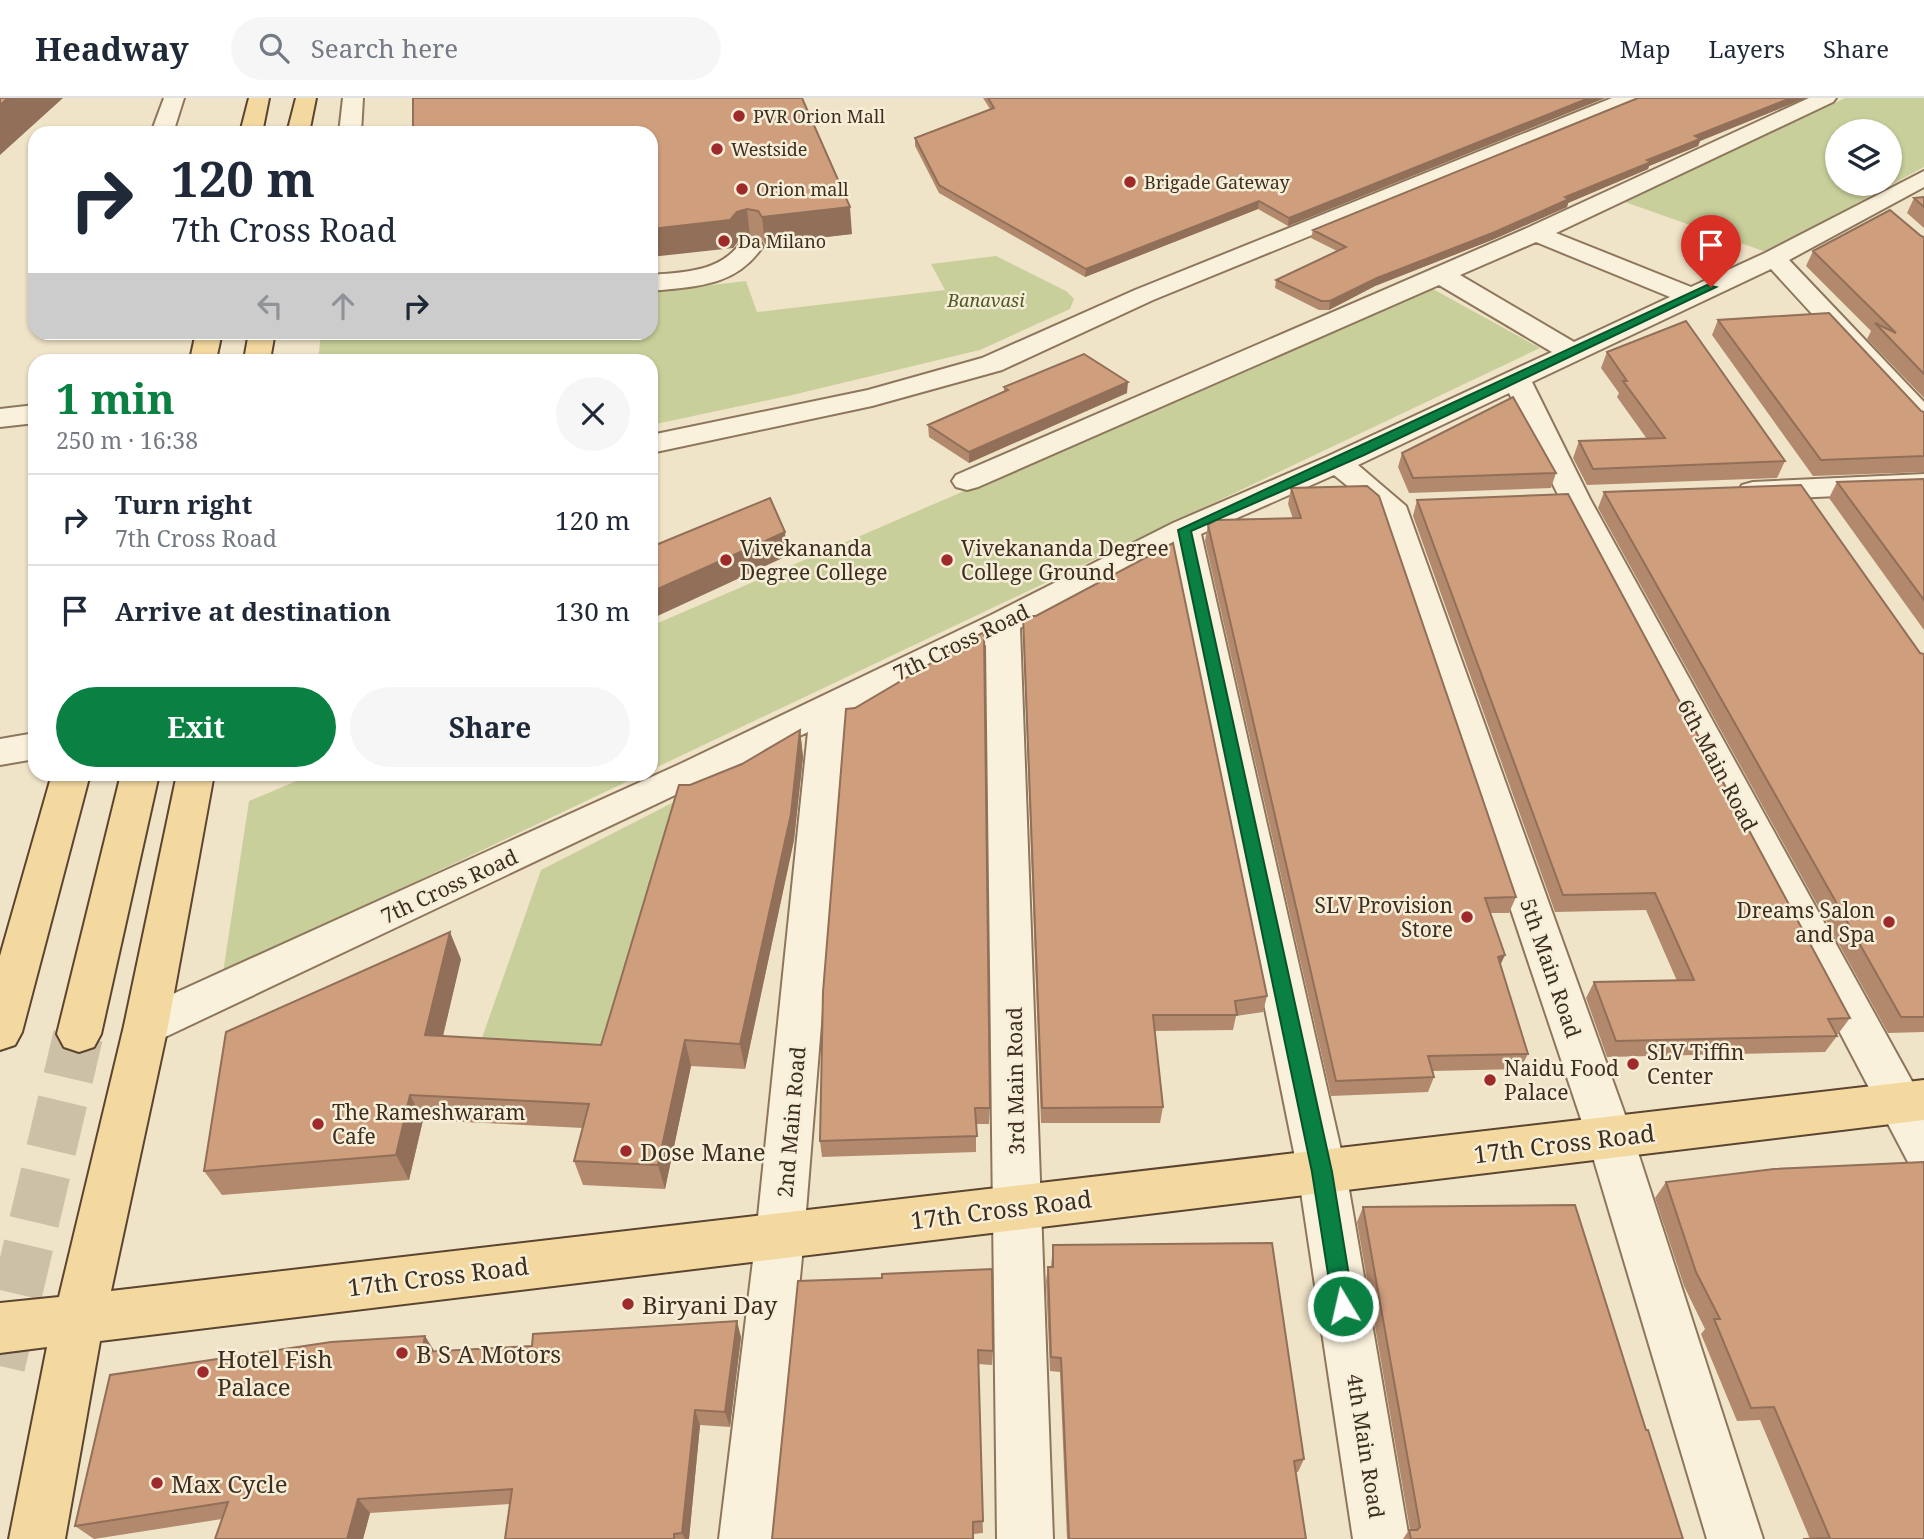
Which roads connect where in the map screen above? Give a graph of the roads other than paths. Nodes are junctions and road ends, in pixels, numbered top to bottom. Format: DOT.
graph roads {
  1 [pos="174,98"];
  2 [pos="259,98"];
  3 [pos="306,98"];
  4 [pos="353,98"];
  5 [pos="1630,98"];
  6 [pos="1826,98"];
  7 [pos="164,126"];
  8 [pos="249,126"];
  9 [pos="300,126"];
  10 [pos="351,126"];
  11 [pos="1924,178"];
  12 [pos="1536,233"];
  13 [pos="751,246"];
  14 [pos="698,252"];
  15 [pos="1774,258"];
  16 [pos="658,273"];
  17 [pos="1441,275"];
  18 [pos="658,282"];
  19 [pos="1685,310"];
  20 [pos="1572,352"];
  21 [pos="1516,380"];
  22 [pos="28,394"];
  23 [pos="0,397"];
  24 [pos="28,415"];
  25 [pos="0,418"];
  26 [pos="1924,419"];
  27 [pos="658,443"];
  28 [pos="1337,463"];
  29 [pos="1795,477"];
  30 [pos="967,481"];
  31 [pos="1924,483"];
  32 [pos="1723,492"];
  33 [pos="1826,521"];
  34 [pos="1184,530"];
  35 [pos="1003,623"];
  36 [pos="829,705"];
  37 [pos="28,747"];
  38 [pos="0,752"];
  39 [pos="69,781"];
  40 [pos="138,781"];
  41 [pos="194,781"];
  42 [pos="146,1026"];
  43 [pos="0,1032"];
  44 [pos="79,1034"];
  45 [pos="1911,1101"];
  46 [pos="1610,1137"];
  47 [pos="1924,1147"];
  48 [pos="1322,1172"];
  49 [pos="1018,1207"];
  50 [pos="780,1236"];
  51 [pos="79,1320"];
  52 [pos="0,1328"];
  53 [pos="37,1539"];
  54 [pos="747,1539"];
  55 [pos="1025,1539"];
  56 [pos="1381,1539"];
  57 [pos="1735,1539"];
  1 -- 7 [label="street"];
  2 -- 8 [label="main road"];
  3 -- 9 [label="main road"];
  4 -- 10 [label="street"];
  5 -- 27 [label="street"];
  6 -- 12 [label="street"];
  11 -- 15 [label="street, 7th Cross Road"];
  12 -- 17 [label="street"];
  12 -- 19 [label="street"];
  13 -- 18 [label="street"];
  14 -- 16 [label="street"];
  15 -- 19 [label="street, 7th Cross Road"];
  15 -- 26 [label="street"];
  17 -- 20 [label="street"];
  17 -- 30 [label="street"];
  19 -- 20 [label="street, 7th Cross Road"];
  20 -- 21 [label="street, 7th Cross Road"];
  21 -- 28 [label="street, 7th Cross Road"];
  21 -- 45 [label="street, 6th Main Road"];
  22 -- 23 [label="street"];
  24 -- 25 [label="street"];
  28 -- 34 [label="street, 7th Cross Road"];
  28 -- 46 [label="street, 5th Main Road"];
  29 -- 31 [label="street"];
  29 -- 32 [label="street"];
  29 -- 33 [label="street"];
  34 -- 35 [label="street, 7th Cross Road"];
  34 -- 48 [label="street, 4th Main Road"];
  35 -- 36 [label="street, 7th Cross Road"];
  35 -- 49 [label="street, 3rd Main Road"];
  36 -- 42 [label="street, 7th Cross Road"];
  36 -- 50 [label="street, 2nd Main Road"];
  37 -- 38 [label="street"];
  39 -- 43 [label="main road"];
  40 -- 44 [label="main road"];
  41 -- 42 [label="main road"];
  42 -- 51 [label="main road"];
  45 -- 46 [label="main road, 17th Cross Road"];
  45 -- 47 [label="street, 6th Main Road"];
  46 -- 48 [label="main road, 17th Cross Road"];
  46 -- 57 [label="street, 5th Main Road"];
  48 -- 49 [label="main road, 17th Cross Road"];
  48 -- 56 [label="street, 4th Main Road"];
  49 -- 50 [label="main road, 17th Cross Road"];
  49 -- 55 [label="street, 3rd Main Road"];
  50 -- 51 [label="main road, 17th Cross Road"];
  50 -- 54 [label="street, 2nd Main Road"];
  51 -- 52 [label="main road, 17th Cross Road"];
  51 -- 53 [label="main road"];
}
